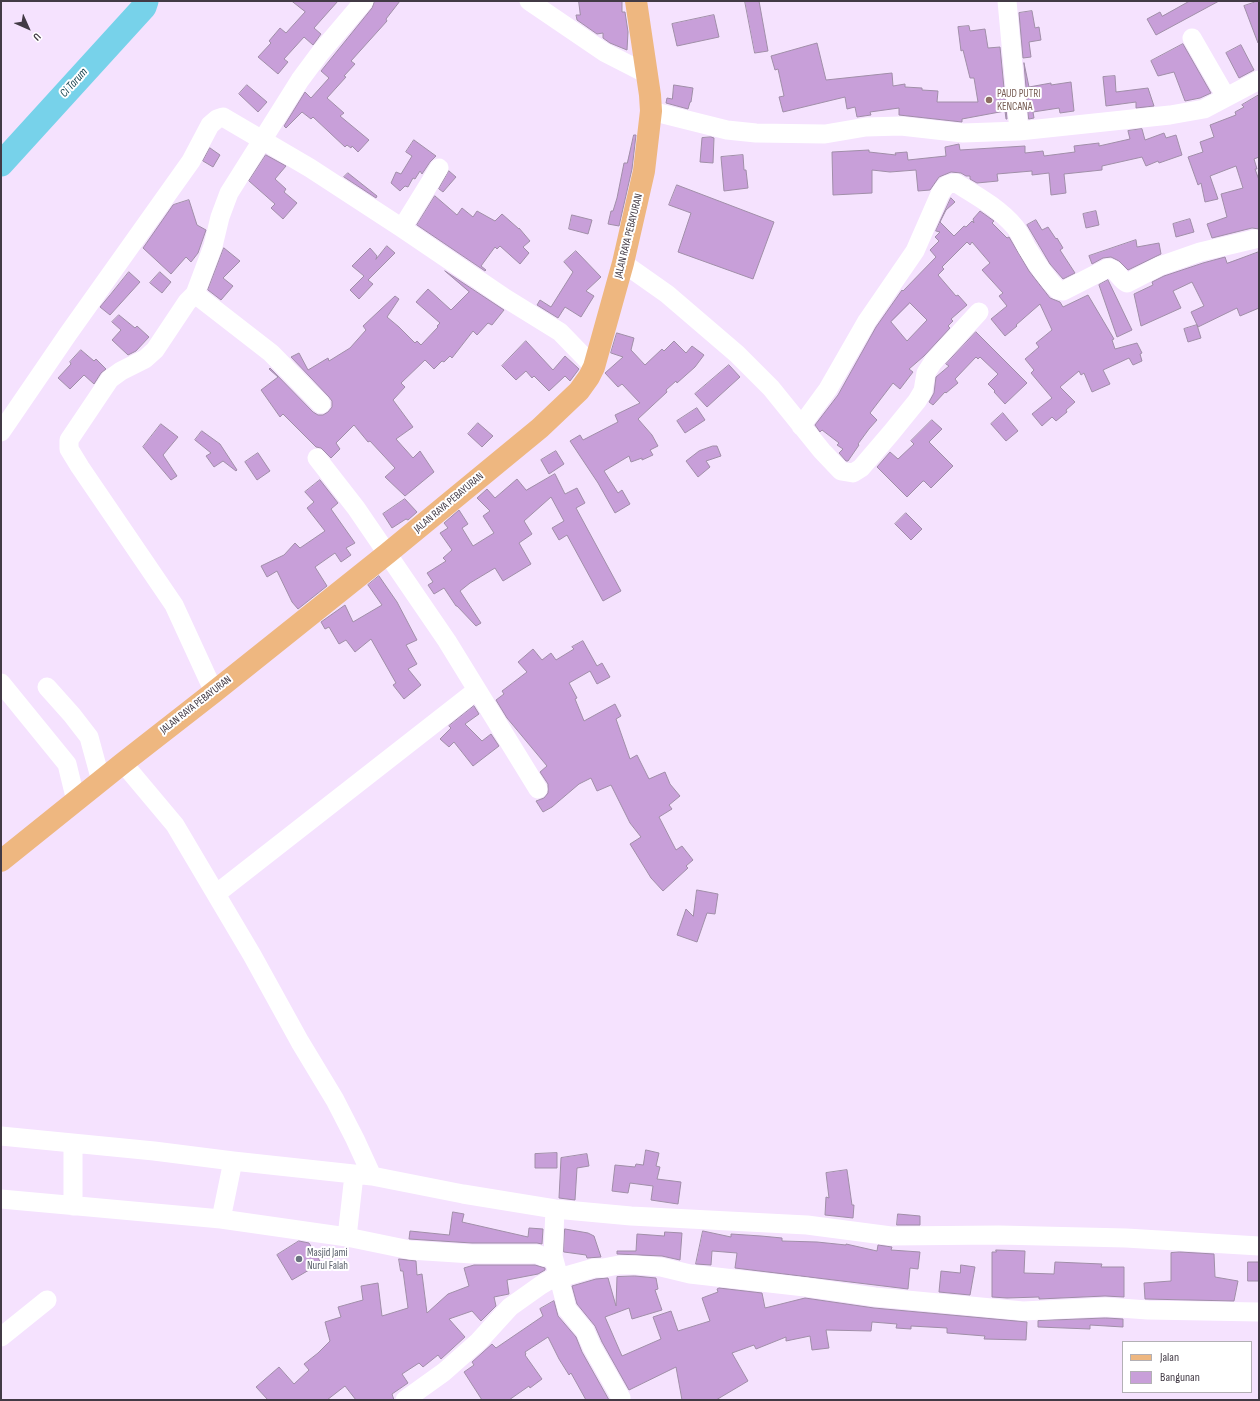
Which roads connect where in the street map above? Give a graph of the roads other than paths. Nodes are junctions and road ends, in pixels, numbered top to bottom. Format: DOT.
graph roads {
  1 [pos="364,1"];
  2 [pos="529,1"];
  3 [pos="636,1"];
  4 [pos="1007,1"];
  5 [pos="1192,38"];
  6 [pos="647,74"];
  7 [pos="1259,80"];
  8 [pos="1226,97"];
  9 [pos="651,111"];
  10 [pos="1019,131"];
  11 [pos="262,141"];
  12 [pos="439,168"];
  13 [pos="402,228"];
  14 [pos="1255,239"];
  15 [pos="623,264"];
  16 [pos="195,294"];
  17 [pos="979,312"];
  18 [pos="594,367"];
  19 [pos="321,404"];
  20 [pos="801,426"];
  21 [pos="1,432"];
  22 [pos="317,458"];
  23 [pos="388,553"];
  24 [pos="1,684"];
  25 [pos="47,688"];
  26 [pos="477,690"];
  27 [pos="214,692"];
  28 [pos="123,763"];
  29 [pos="101,781"];
  30 [pos="538,789"];
  31 [pos="76,801"];
  32 [pos="1,861"];
  33 [pos="216,894"];
  34 [pos="1,1136"];
  35 [pos="73,1144"];
  36 [pos="233,1161"];
  37 [pos="363,1175"];
  38 [pos="1,1199"];
  39 [pos="73,1206"];
  40 [pos="555,1209"];
  41 [pos="221,1219"];
  42 [pos="347,1237"];
  43 [pos="1259,1246"];
  44 [pos="553,1256"];
  45 [pos="558,1277"];
  46 [pos="47,1300"];
  47 [pos="1259,1312"];
  48 [pos="1,1337"];
  49 [pos="405,1400"];
  50 [pos="621,1400"];
  1 -- 11 [label="street"];
  2 -- 6 [label="street"];
  3 -- 6 [label="main road, JALAN RAYA PEBAYURAN"];
  4 -- 10 [label="street"];
  5 -- 8 [label="street"];
  6 -- 9 [label="main road, JALAN RAYA PEBAYURAN"];
  7 -- 8 [label="street"];
  8 -- 10 [label="street"];
  9 -- 10 [label="street"];
  9 -- 15 [label="main road, JALAN RAYA PEBAYURAN"];
  11 -- 13 [label="street"];
  11 -- 16 [label="street"];
  11 -- 21 [label="street"];
  12 -- 13 [label="street"];
  13 -- 18 [label="street"];
  14 -- 20 [label="street"];
  15 -- 18 [label="main road, JALAN RAYA PEBAYURAN"];
  15 -- 20 [label="street"];
  16 -- 19 [label="street"];
  16 -- 27 [label="street"];
  17 -- 20 [label="street"];
  18 -- 23 [label="main road, JALAN RAYA PEBAYURAN"];
  22 -- 23 [label="street"];
  23 -- 26 [label="street"];
  23 -- 27 [label="main road, JALAN RAYA PEBAYURAN"];
  24 -- 31 [label="street"];
  25 -- 29 [label="street"];
  26 -- 30 [label="street"];
  26 -- 33 [label="street"];
  27 -- 28 [label="main road, JALAN RAYA PEBAYURAN"];
  28 -- 29 [label="main road, JALAN RAYA PEBAYURAN"];
  28 -- 33 [label="street"];
  29 -- 31 [label="main road, JALAN RAYA PEBAYURAN"];
  31 -- 32 [label="main road, JALAN RAYA PEBAYURAN"];
  33 -- 37 [label="street"];
  34 -- 35 [label="street"];
  35 -- 36 [label="street"];
  35 -- 39 [label="street"];
  36 -- 37 [label="street"];
  36 -- 41 [label="street"];
  37 -- 40 [label="street"];
  37 -- 42 [label="street"];
  38 -- 39 [label="street"];
  39 -- 41 [label="street"];
  40 -- 43 [label="street"];
  40 -- 44 [label="street"];
  41 -- 42 [label="street"];
  42 -- 44 [label="street"];
  44 -- 45 [label="street"];
  45 -- 47 [label="street"];
  45 -- 49 [label="street"];
  45 -- 50 [label="street"];
  46 -- 48 [label="street"];
}
